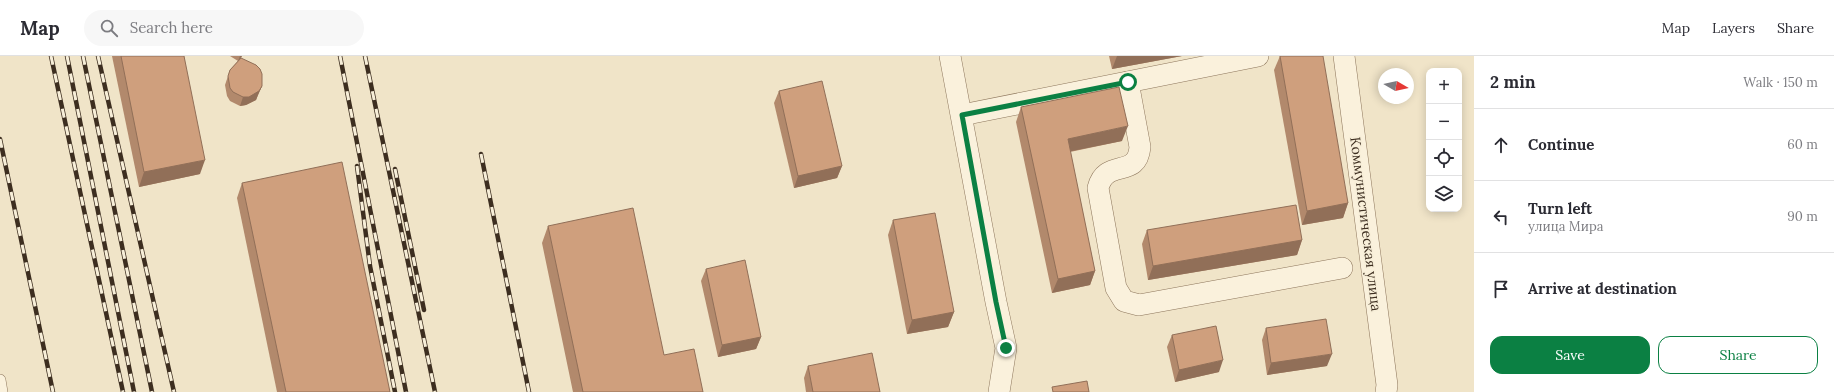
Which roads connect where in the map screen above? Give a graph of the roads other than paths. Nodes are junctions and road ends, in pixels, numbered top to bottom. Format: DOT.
graph roads {
  1 [pos="950,56"];
  2 [pos="1258,56"];
  3 [pos="1344,56"];
  4 [pos="1128,82"];
  5 [pos="962,115"];
  6 [pos="1342,268"];
  7 [pos="0,380"];
  8 [pos="2,392"];
  9 [pos="999,392"];
  10 [pos="1386,392"];
  1 -- 5 [label="street"];
  2 -- 4 [label="street"];
  3 -- 10 [label="street, Коммунистическая улица"];
  4 -- 5 [label="street"];
  4 -- 6 [label="street"];
  5 -- 9 [label="street"];
  7 -- 8 [label="lane"];
}
